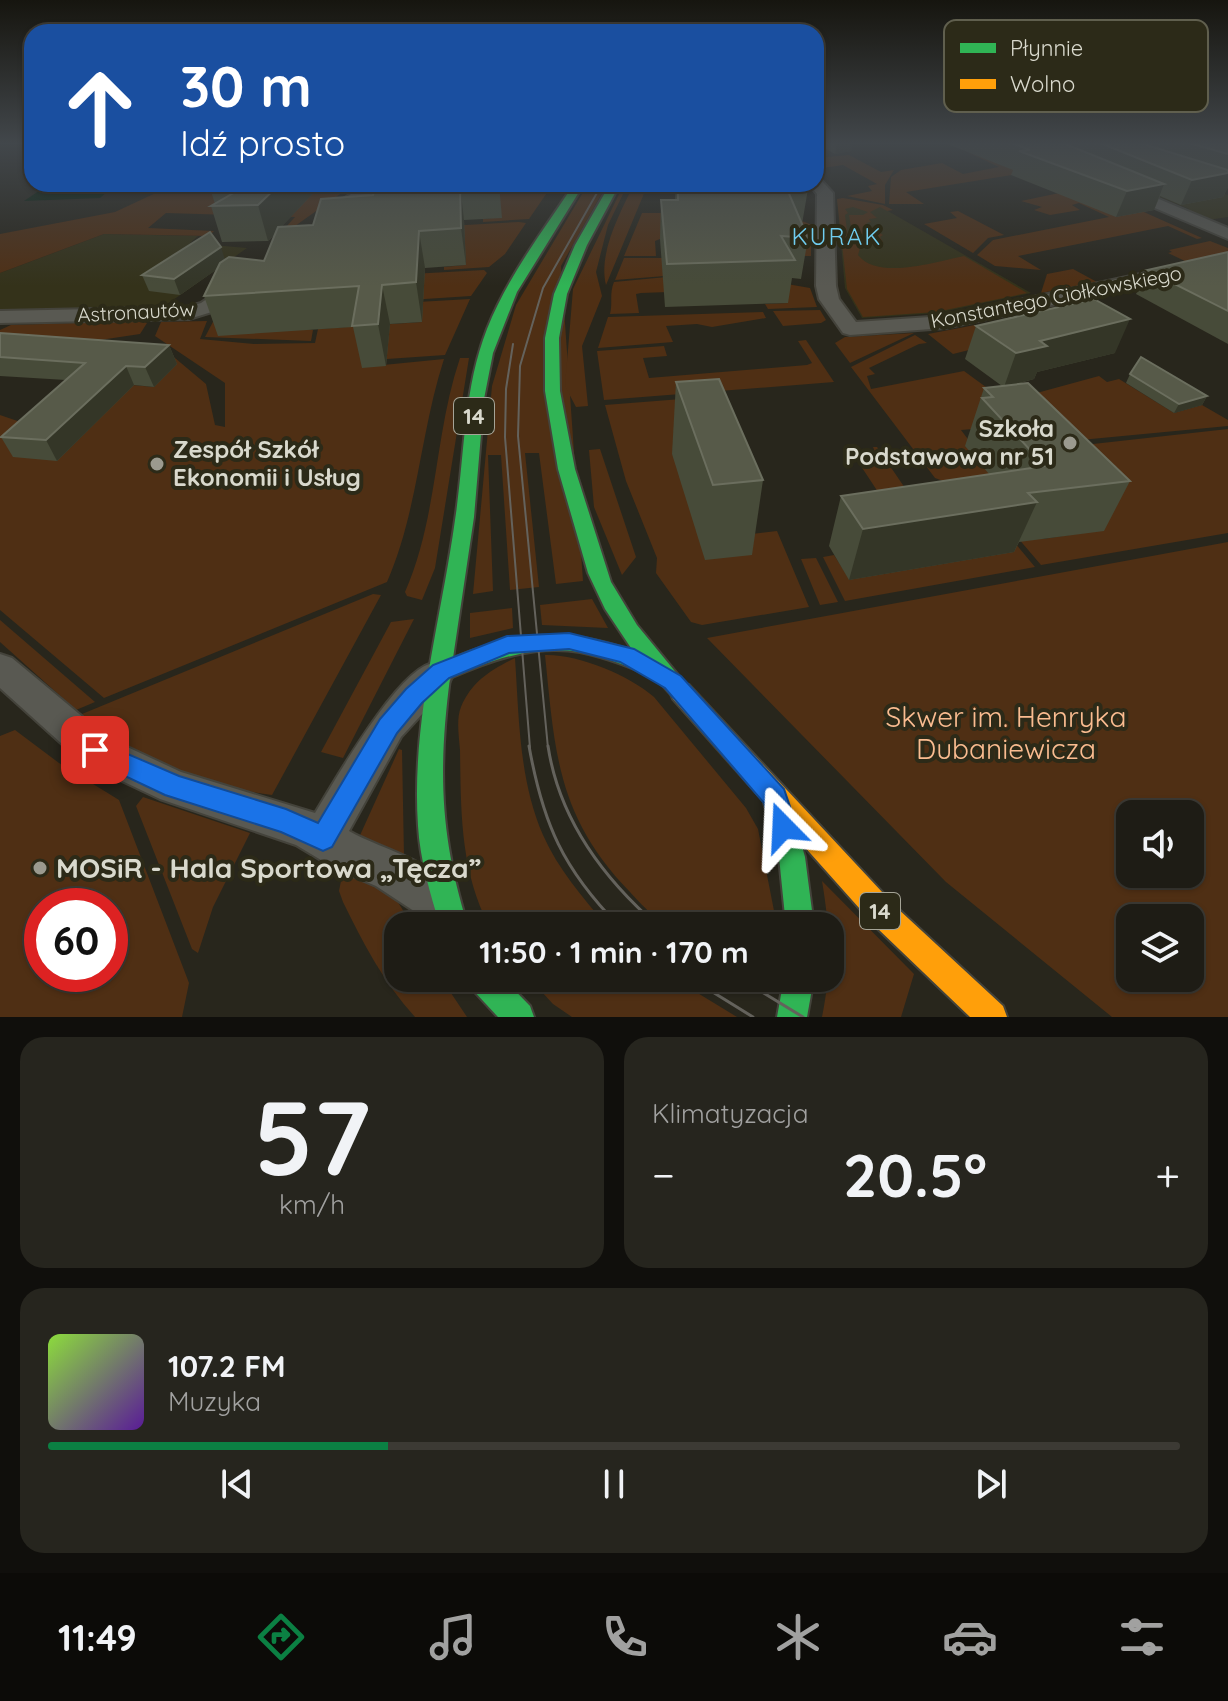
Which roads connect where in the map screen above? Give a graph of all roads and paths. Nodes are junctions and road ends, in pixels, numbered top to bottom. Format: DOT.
graph roads {
  1 [pos="1126,190"];
  2 [pos="364,192"];
  3 [pos="574,192"];
  4 [pos="611,192"];
  5 [pos="824,192"];
  6 [pos="318,224"];
  7 [pos="1228,234"];
  8 [pos="1228,261"];
  9 [pos="253,272"];
  10 [pos="0,317"];
  11 [pos="0,668"];
  12 [pos="441,672"];
  13 [pos="673,682"];
  14 [pos="775,797"];
  15 [pos="323,838"];
  16 [pos="444,912"];
  17 [pos="449,912"];
  18 [pos="798,912"];
  19 [pos="496,992"];
  20 [pos="796,992"];
  21 [pos="519,1017"];
  22 [pos="792,1017"];
  23 [pos="992,1017"];
  1 -- 7 [label="street"];
  2 -- 6 [label="street"];
  3 -- 12 [label="main road, 14"];
  4 -- 13 [label="main road, 14"];
  5 -- 8 [label="street, Konstantego Ciołkowskiego"];
  9 -- 10 [label="street, Astronautów"];
  11 -- 15 [label="street"];
  12 -- 13 [label="main road"];
  12 -- 15 [label="street"];
  12 -- 17 [label="main road, 14"];
  13 -- 14 [label="main road, 14"];
  14 -- 18 [label="main road"];
  14 -- 23 [label="main road, 14"];
  15 -- 16 [label="street"];
  19 -- 21 [label="main road"];
  20 -- 22 [label="main road"];
}
